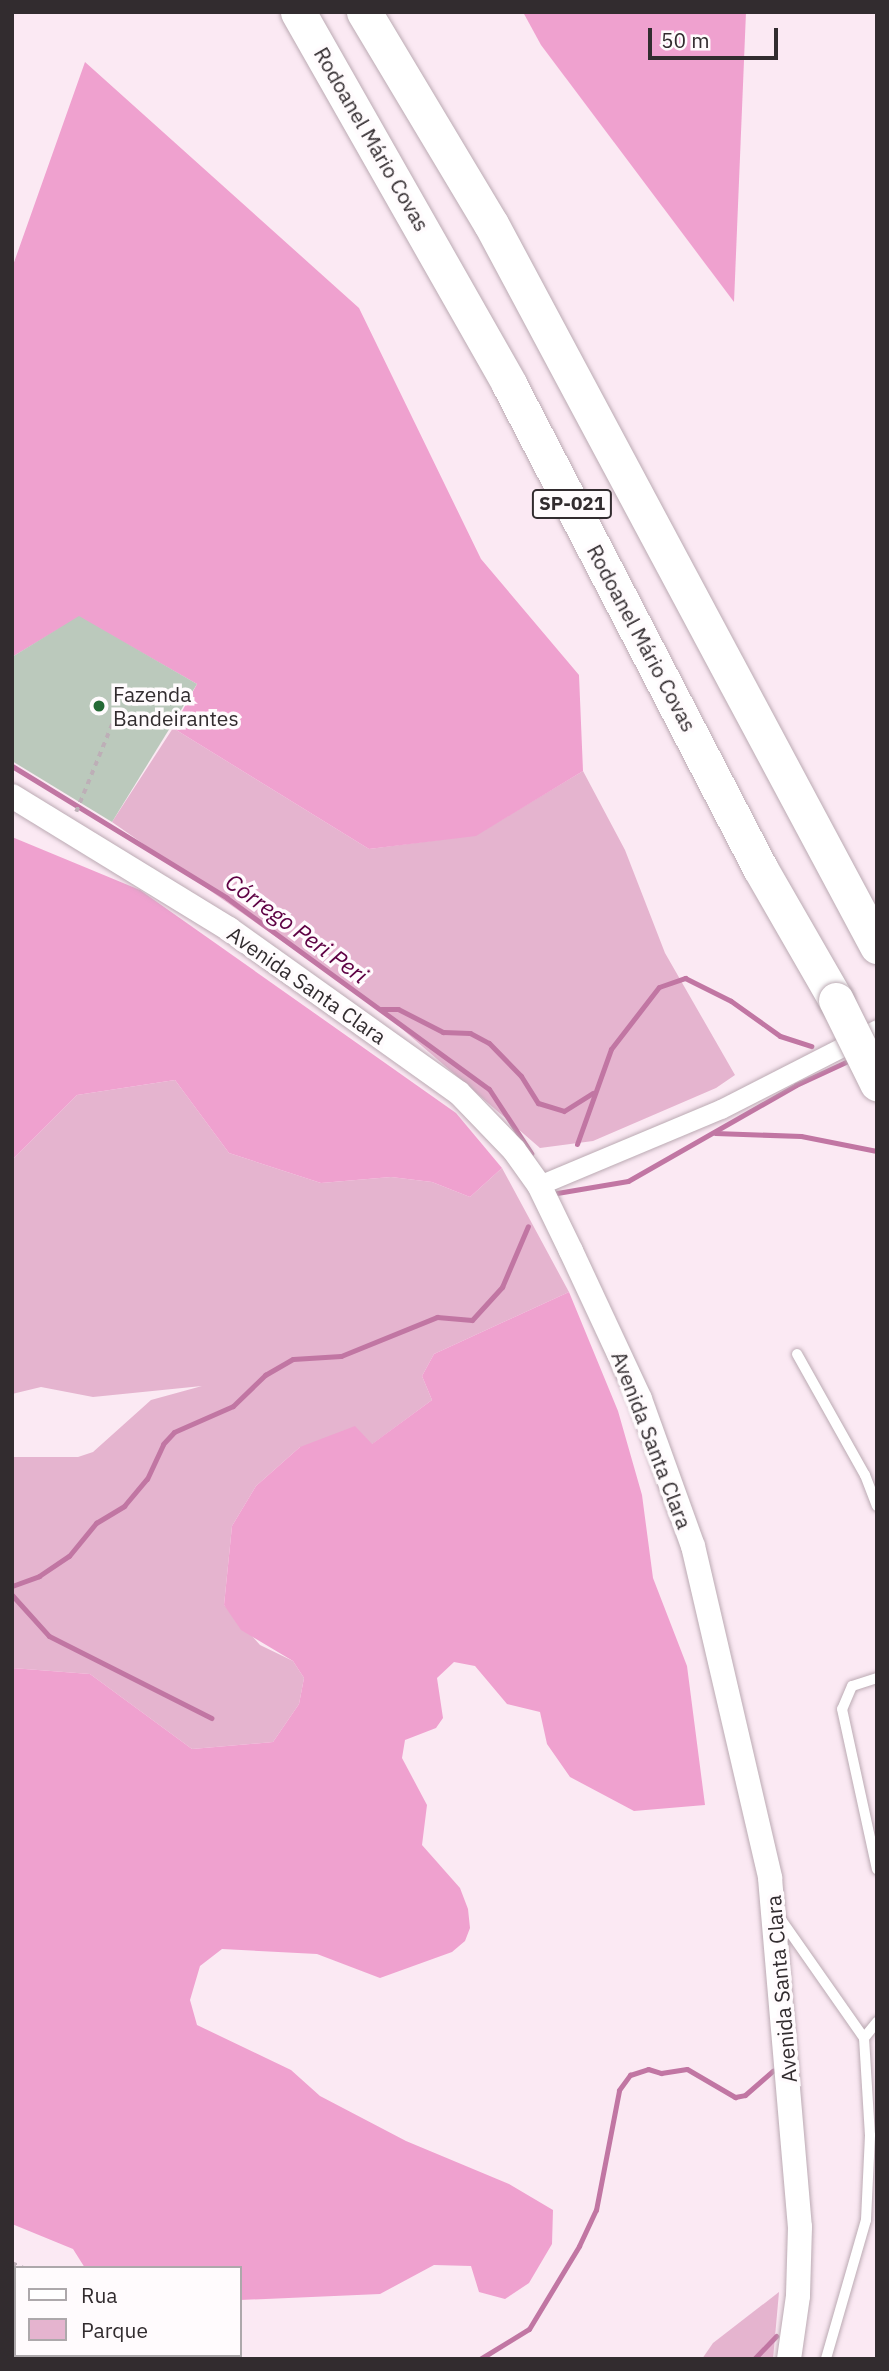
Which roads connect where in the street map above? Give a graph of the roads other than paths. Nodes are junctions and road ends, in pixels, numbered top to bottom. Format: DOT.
graph roads {
  1 [pos="299,12"];
  2 [pos="364,12"];
  3 [pos="12,796"];
  4 [pos="877,946"];
  5 [pos="877,1029"];
  6 [pos="877,1083"];
  7 [pos="539,1185"];
  8 [pos="797,1353"];
  9 [pos="877,1506"];
  10 [pos="877,1678"];
  11 [pos="877,1868"];
  12 [pos="774,1909"];
  13 [pos="877,2022"];
  14 [pos="864,2038"];
  15 [pos="789,2359"];
  16 [pos="826,2359"];
  1 -- 6 [label="highway, Rodoanel Mário Covas / SP-021, bridge"];
  2 -- 4 [label="highway, SP-021"];
  3 -- 7 [label="street, Avenida Santa Clara"];
  5 -- 7 [label="street"];
  7 -- 12 [label="street, Avenida Santa Clara"];
  8 -- 9 [label="lane"];
  10 -- 11 [label="lane"];
  12 -- 14 [label="lane"];
  12 -- 15 [label="street, Avenida Santa Clara"];
  13 -- 14 [label="lane"];
  14 -- 16 [label="lane"];
}
